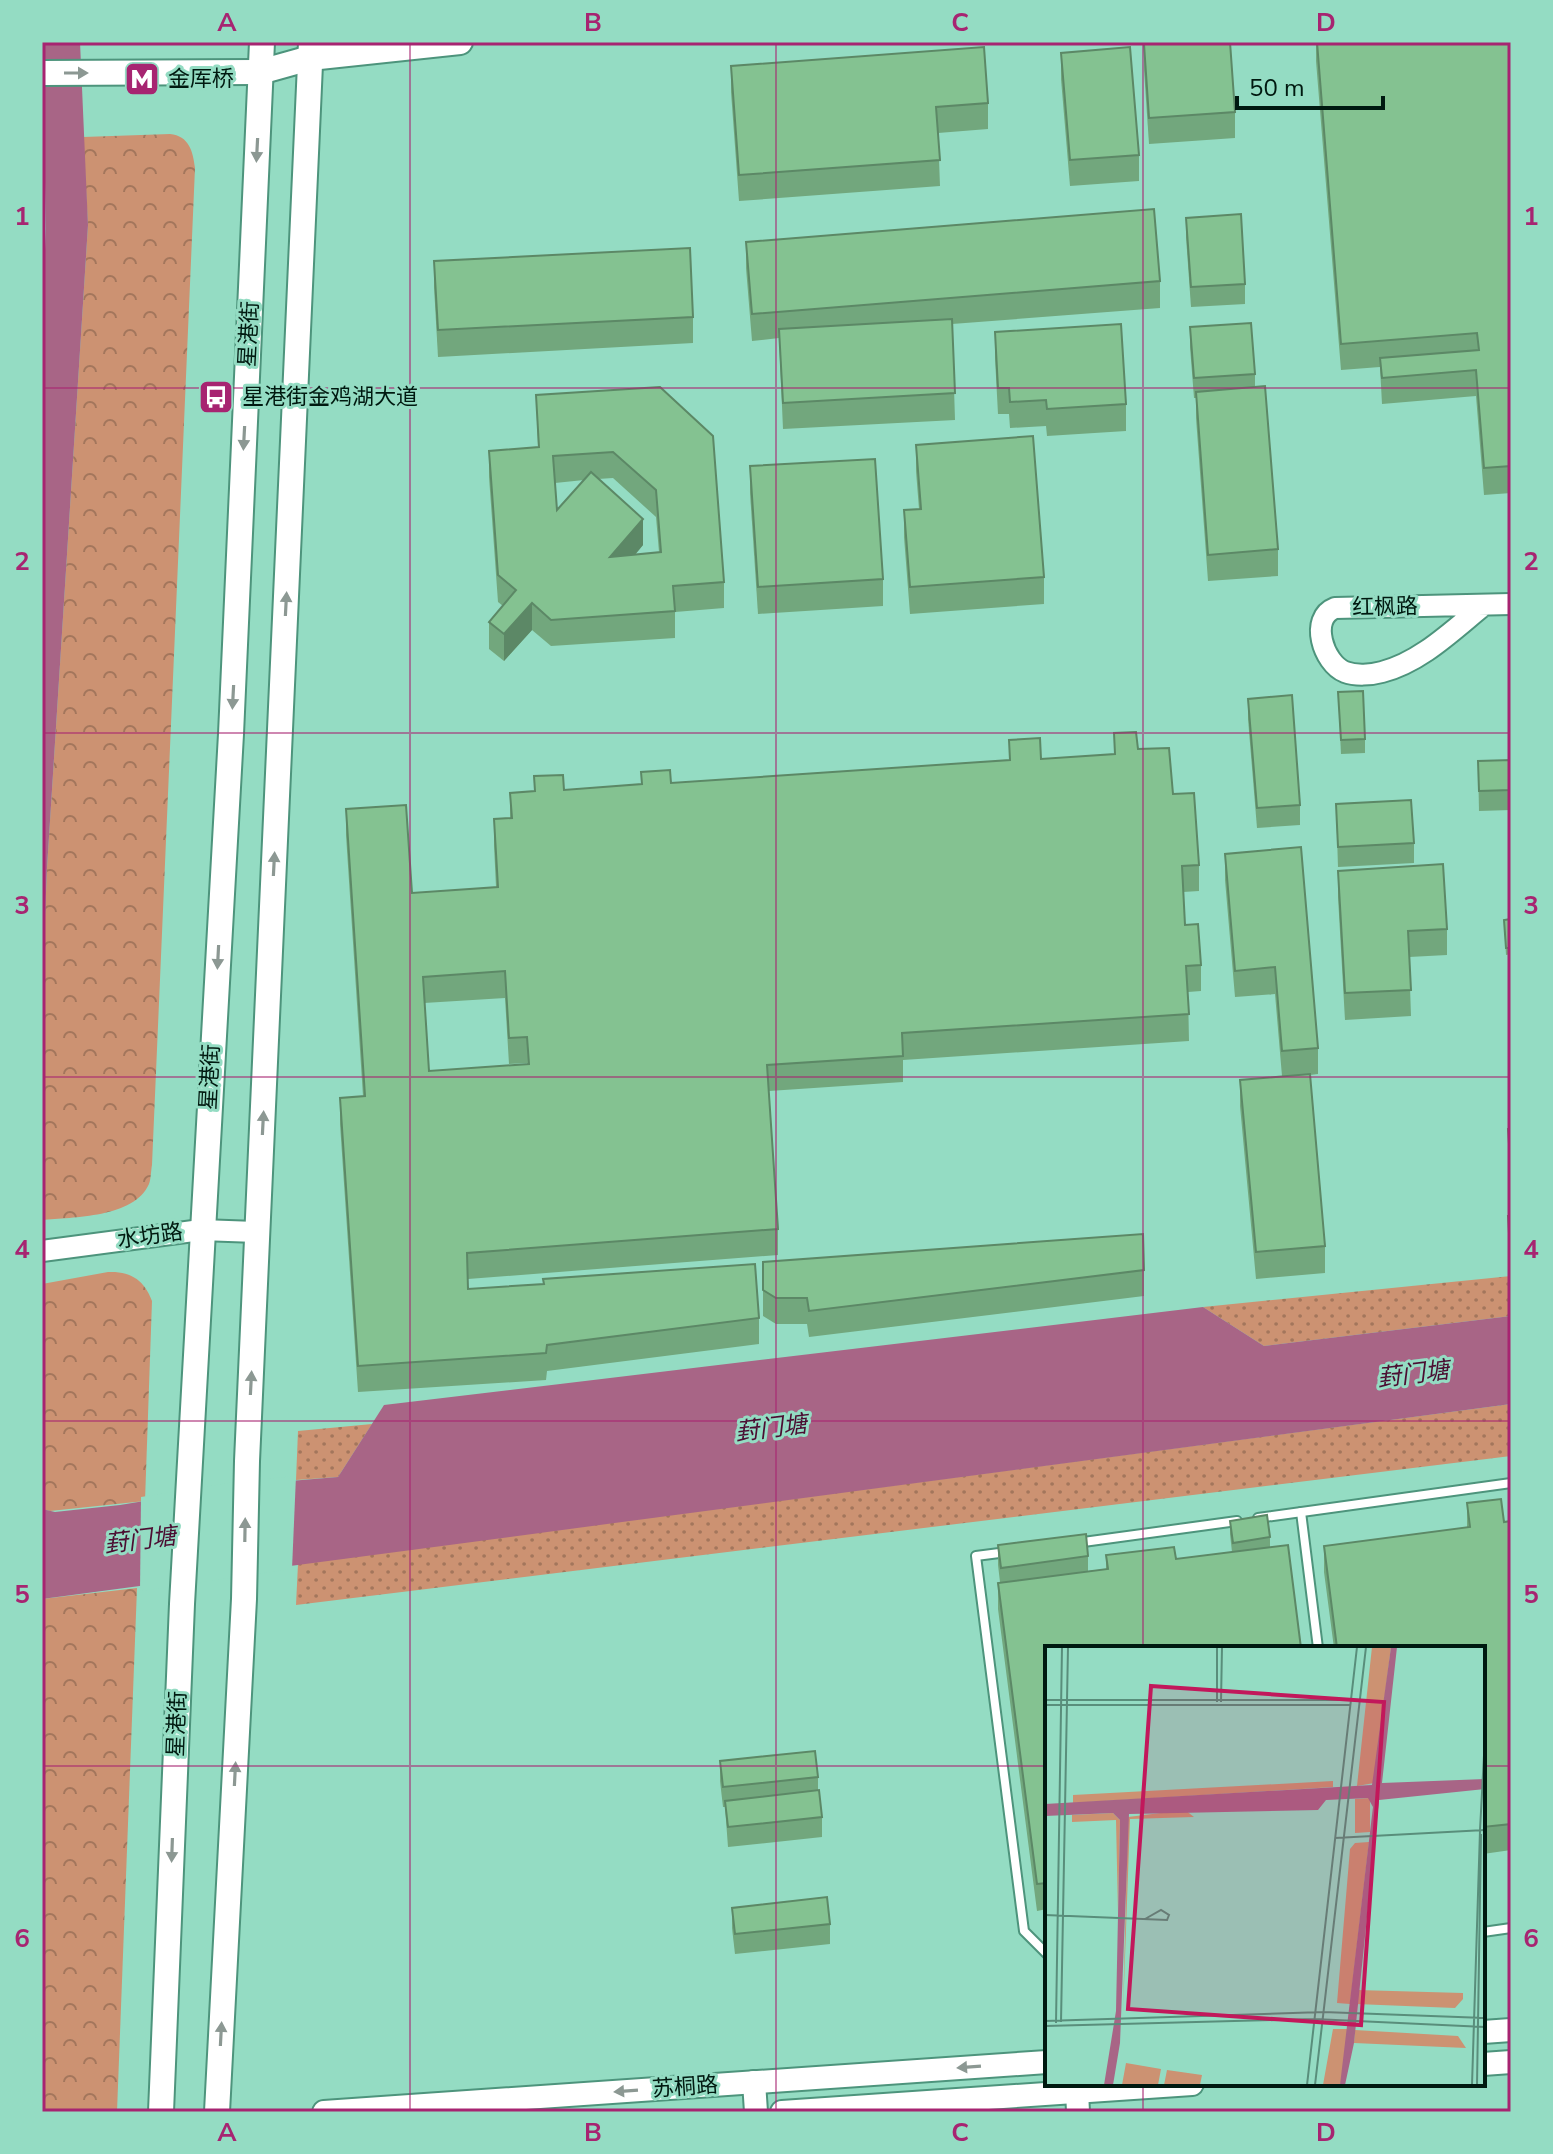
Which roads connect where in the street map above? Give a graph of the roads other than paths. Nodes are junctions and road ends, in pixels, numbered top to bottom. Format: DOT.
graph roads {
  1 [pos="262,42"];
  2 [pos="460,42"];
  3 [pos="310,50"];
  4 [pos="260,72"];
  5 [pos="42,73"];
  6 [pos="1511,604"];
  7 [pos="1484,605"];
  8 [pos="201,1230"];
  9 [pos="258,1232"];
  10 [pos="42,1251"];
  11 [pos="1511,1483"];
  12 [pos="1301,1512"];
  13 [pos="1069,1544"];
  14 [pos="1023,1550"];
  15 [pos="1318,1646"];
  16 [pos="1511,1928"];
  17 [pos="1485,1932"];
  18 [pos="1045,1952"];
  19 [pos="1511,2030"];
  20 [pos="1485,2032"];
  21 [pos="1045,2062"];
  22 [pos="1511,2062"];
  23 [pos="1485,2064"];
  24 [pos="754,2082"];
  25 [pos="1177,2086"];
  26 [pos="1110,2095"];
  27 [pos="1078,2096"];
  28 [pos="161,2112"];
  29 [pos="217,2112"];
  30 [pos="324,2112"];
  31 [pos="756,2112"];
  32 [pos="782,2112"];
  1 -- 4 [label="main road, 星港街"];
  2 -- 3 [label="main road"];
  3 -- 4 [label="main road"];
  9 -- 3 [label="main road, one-way"];
  5 -- 4 [label="main road, one-way"];
  4 -- 8 [label="main road, 星港街, one-way"];
  6 -- 7 [label="street, 红枫路"];
  7 -- 7 [label="street, 红枫路"];
  8 -- 9 [label="street, 水坊路"];
  8 -- 10 [label="street, 水坊路"];
  8 -- 28 [label="main road, 星港街, one-way"];
  29 -- 9 [label="main road, one-way"];
  11 -- 12 [label="lane"];
  12 -- 13 [label="lane"];
  12 -- 15 [label="lane"];
  14 -- 18 [label="lane"];
  16 -- 17 [label="lane"];
  19 -- 20 [label="main road"];
  21 -- 24 [label="main road, 苏桐路, one-way"];
  22 -- 23 [label="main road"];
  24 -- 30 [label="main road, 苏桐路, one-way"];
  24 -- 31 [label="main road"];
  25 -- 26 [label="main road"];
  26 -- 27 [label="main road"];
  27 -- 32 [label="main road"];
}
